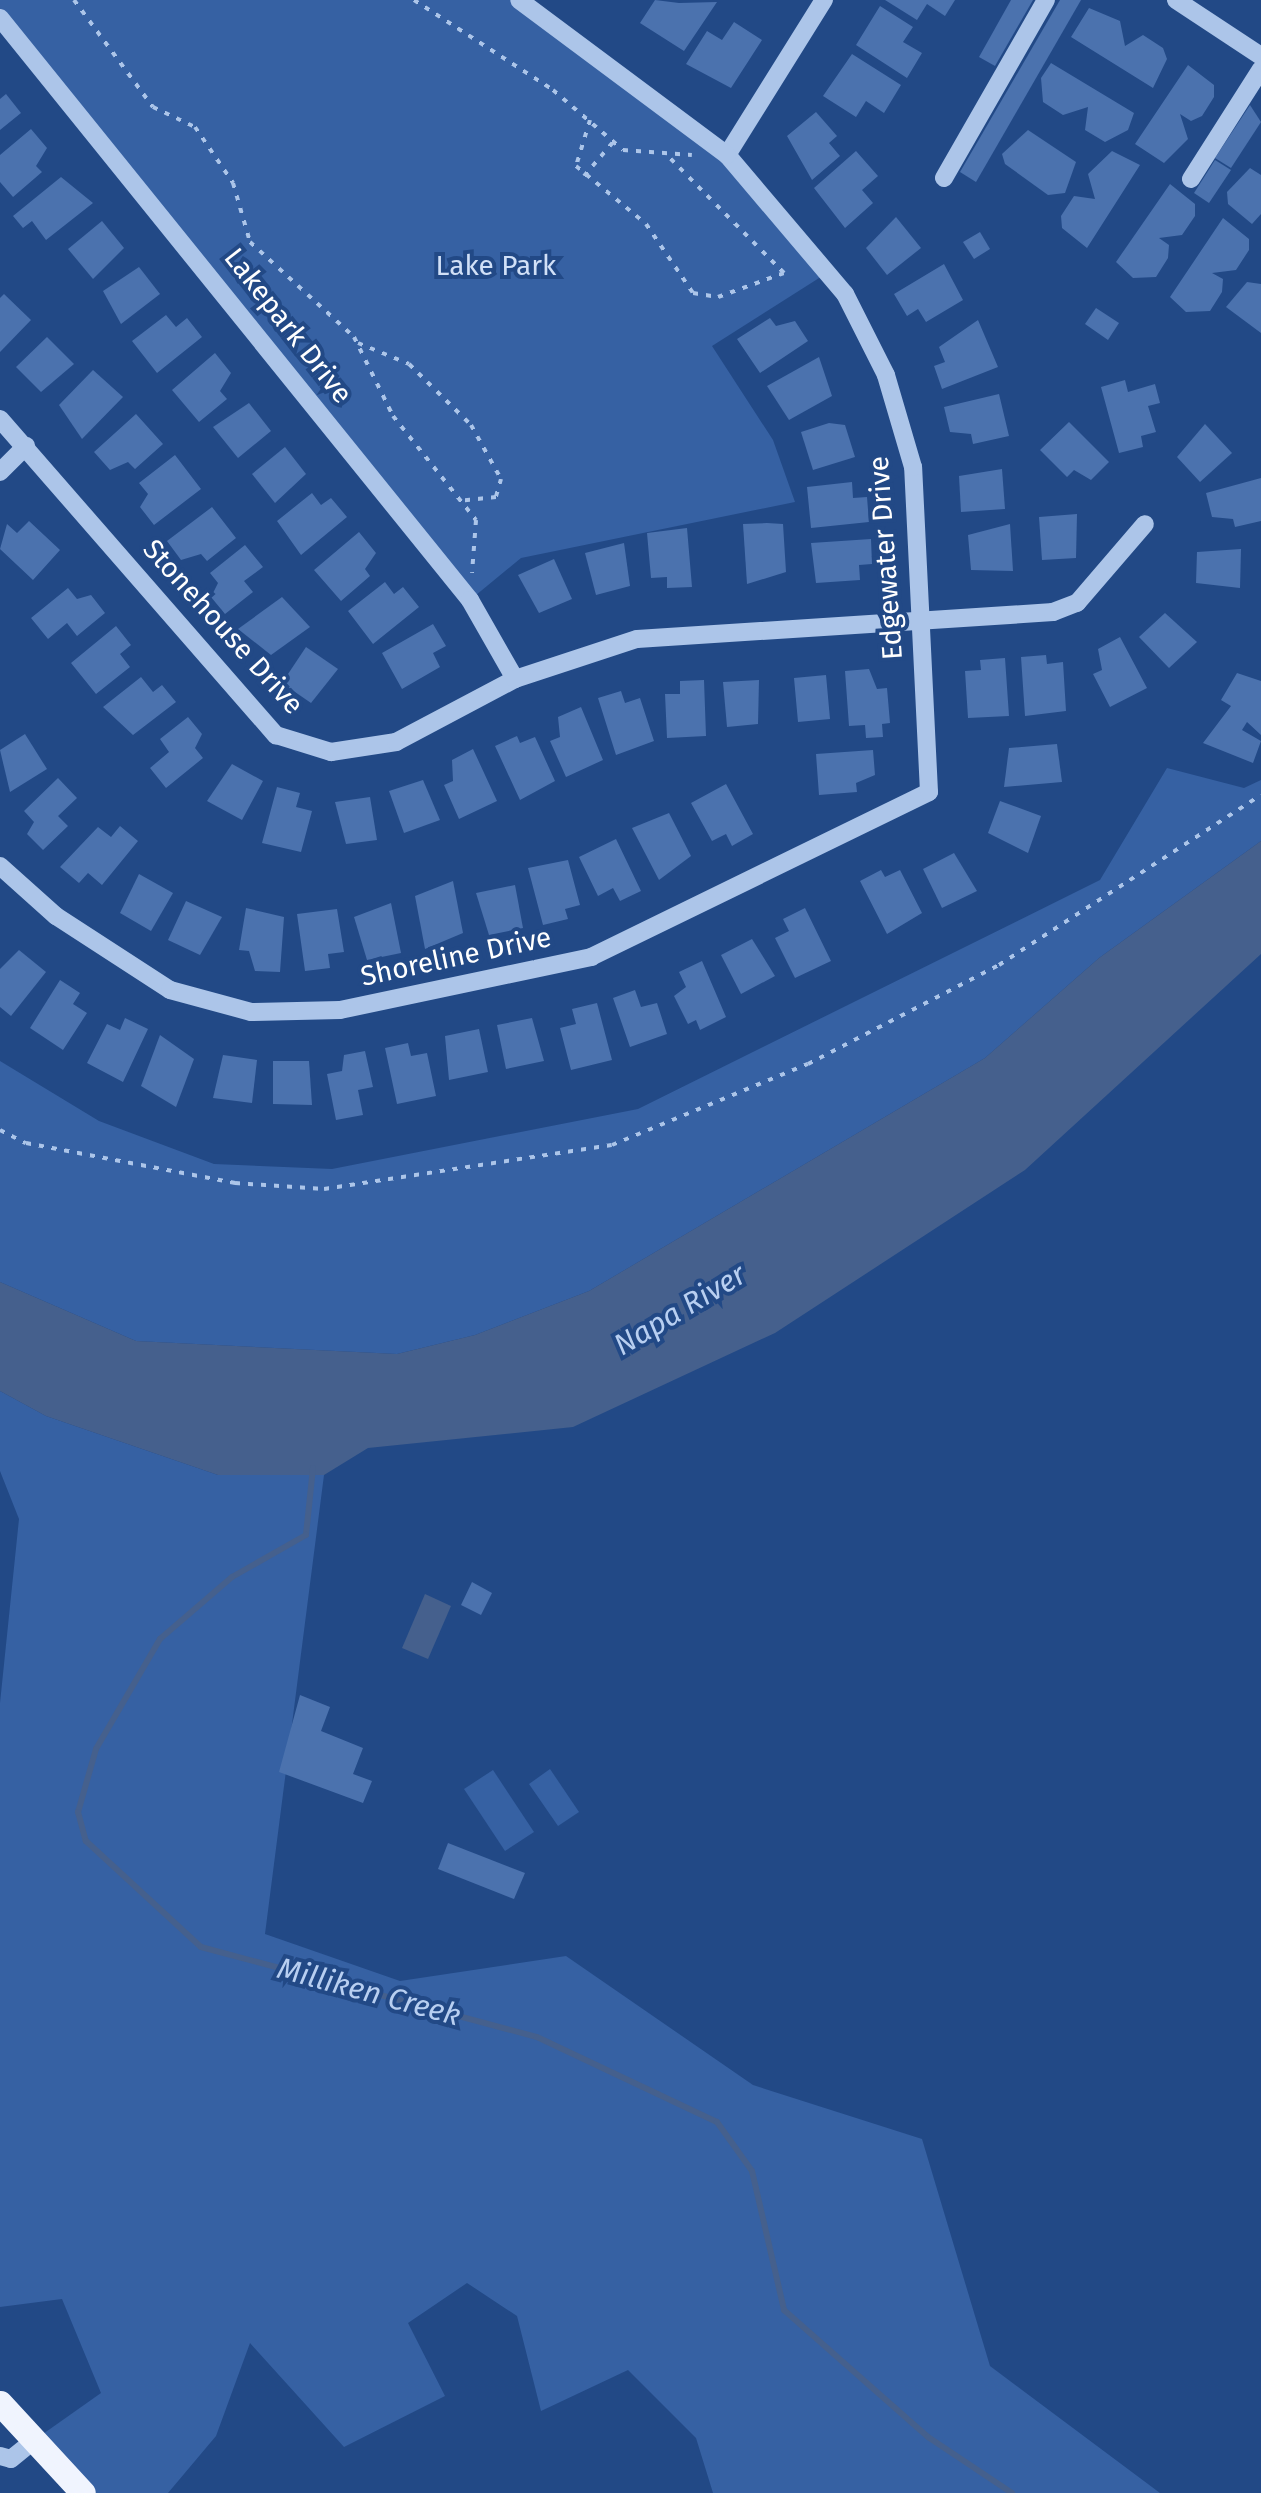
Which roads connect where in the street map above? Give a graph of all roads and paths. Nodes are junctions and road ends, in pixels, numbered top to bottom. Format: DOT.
graph roads {
  1 [pos="74,0"];
  2 [pos="414,0"];
  3 [pos="824,0"];
  4 [pos="1046,0"];
  5 [pos="1176,0"];
  6 [pos="528,2"];
  7 [pos="0,18"];
  8 [pos="1261,32"];
  9 [pos="1255,53"];
  10 [pos="1261,70"];
  11 [pos="590,120"];
  12 [pos="614,141"];
  13 [pos="667,155"];
  14 [pos="726,155"];
  15 [pos="584,176"];
  16 [pos="944,178"];
  17 [pos="1191,179"];
  18 [pos="356,342"];
  19 [pos="0,419"];
  20 [pos="26,446"];
  21 [pos="0,472"];
  22 [pos="460,501"];
  23 [pos="1145,524"];
  24 [pos="470,600"];
  25 [pos="920,619"];
  26 [pos="515,679"];
  27 [pos="929,792"];
  28 [pos="1261,795"];
  29 [pos="0,866"];
  30 [pos="0,1130"];
  31 [pos="0,2402"];
  32 [pos="33,2441"];
  33 [pos="0,2456"];
  34 [pos="83,2493"];
  1 -- 18 [label="path"];
  2 -- 11 [label="path"];
  3 -- 14 [label="street"];
  4 -- 16 [label="street"];
  5 -- 9 [label="street"];
  6 -- 14 [label="street, Edgewater Drive"];
  7 -- 24 [label="street, Lakepark Drive"];
  8 -- 9 [label="street"];
  10 -- 17 [label="street"];
  11 -- 12 [label="path"];
  11 -- 15 [label="path"];
  12 -- 13 [label="path"];
  12 -- 15 [label="path"];
  13 -- 14 [label="path"];
  13 -- 15 [label="path"];
  14 -- 25 [label="street, Edgewater Drive"];
  18 -- 22 [label="path"];
  18 -- 22 [label="path"];
  19 -- 20 [label="street, Stonehouse Drive"];
  20 -- 21 [label="street"];
  20 -- 26 [label="street, Stonehouse Drive"];
  22 -- 24 [label="path"];
  23 -- 25 [label="street, Stonehouse Drive"];
  24 -- 26 [label="street, Lakepark Drive"];
  25 -- 26 [label="street, Stonehouse Drive"];
  25 -- 27 [label="street, Edgewater Drive"];
  27 -- 29 [label="street, Shoreline Drive"];
  28 -- 30 [label="path"];
  31 -- 32 [label="main road"];
  32 -- 33 [label="street"];
  32 -- 34 [label="main road"];
}
